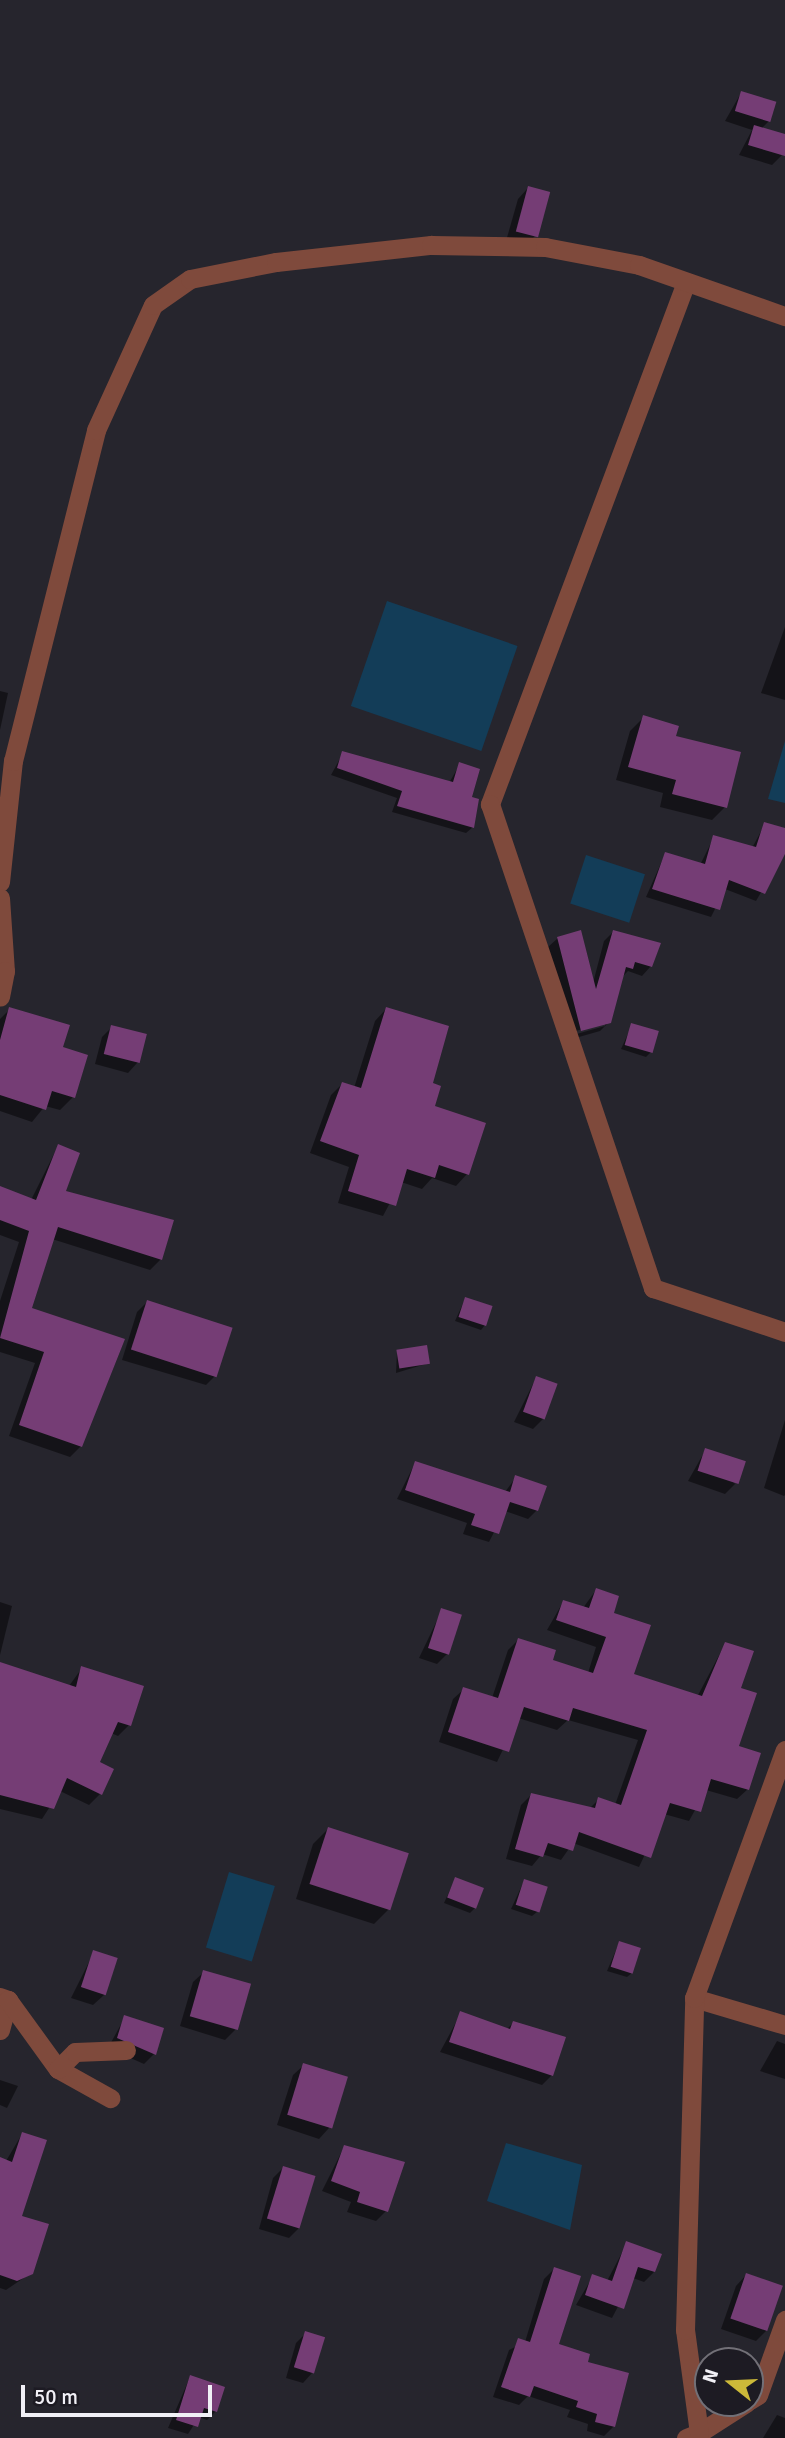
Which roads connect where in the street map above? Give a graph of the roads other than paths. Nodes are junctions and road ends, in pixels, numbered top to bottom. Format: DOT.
graph roads {
  1 [pos="686,282"];
  2 [pos="785,316"];
  3 [pos="0,882"];
  4 [pos="0,898"];
  5 [pos="0,997"];
  6 [pos="785,1332"];
  7 [pos="785,1750"];
  8 [pos="4,1998"];
  9 [pos="694,1998"];
  10 [pos="785,2025"];
  11 [pos="0,2030"];
  12 [pos="126,2050"];
  13 [pos="58,2069"];
  14 [pos="110,2098"];
  15 [pos="785,2320"];
  16 [pos="764,2378"];
  17 [pos="723,2417"];
  18 [pos="692,2435"];
  1 -- 2 [label="street"];
  1 -- 3 [label="street"];
  1 -- 6 [label="street"];
  4 -- 5 [label="street"];
  7 -- 9 [label="street"];
  8 -- 11 [label="street"];
  8 -- 13 [label="street"];
  9 -- 10 [label="street"];
  9 -- 18 [label="street"];
  12 -- 13 [label="street"];
  13 -- 14 [label="street"];
  15 -- 16 [label="street"];
  17 -- 18 [label="street"];
}
